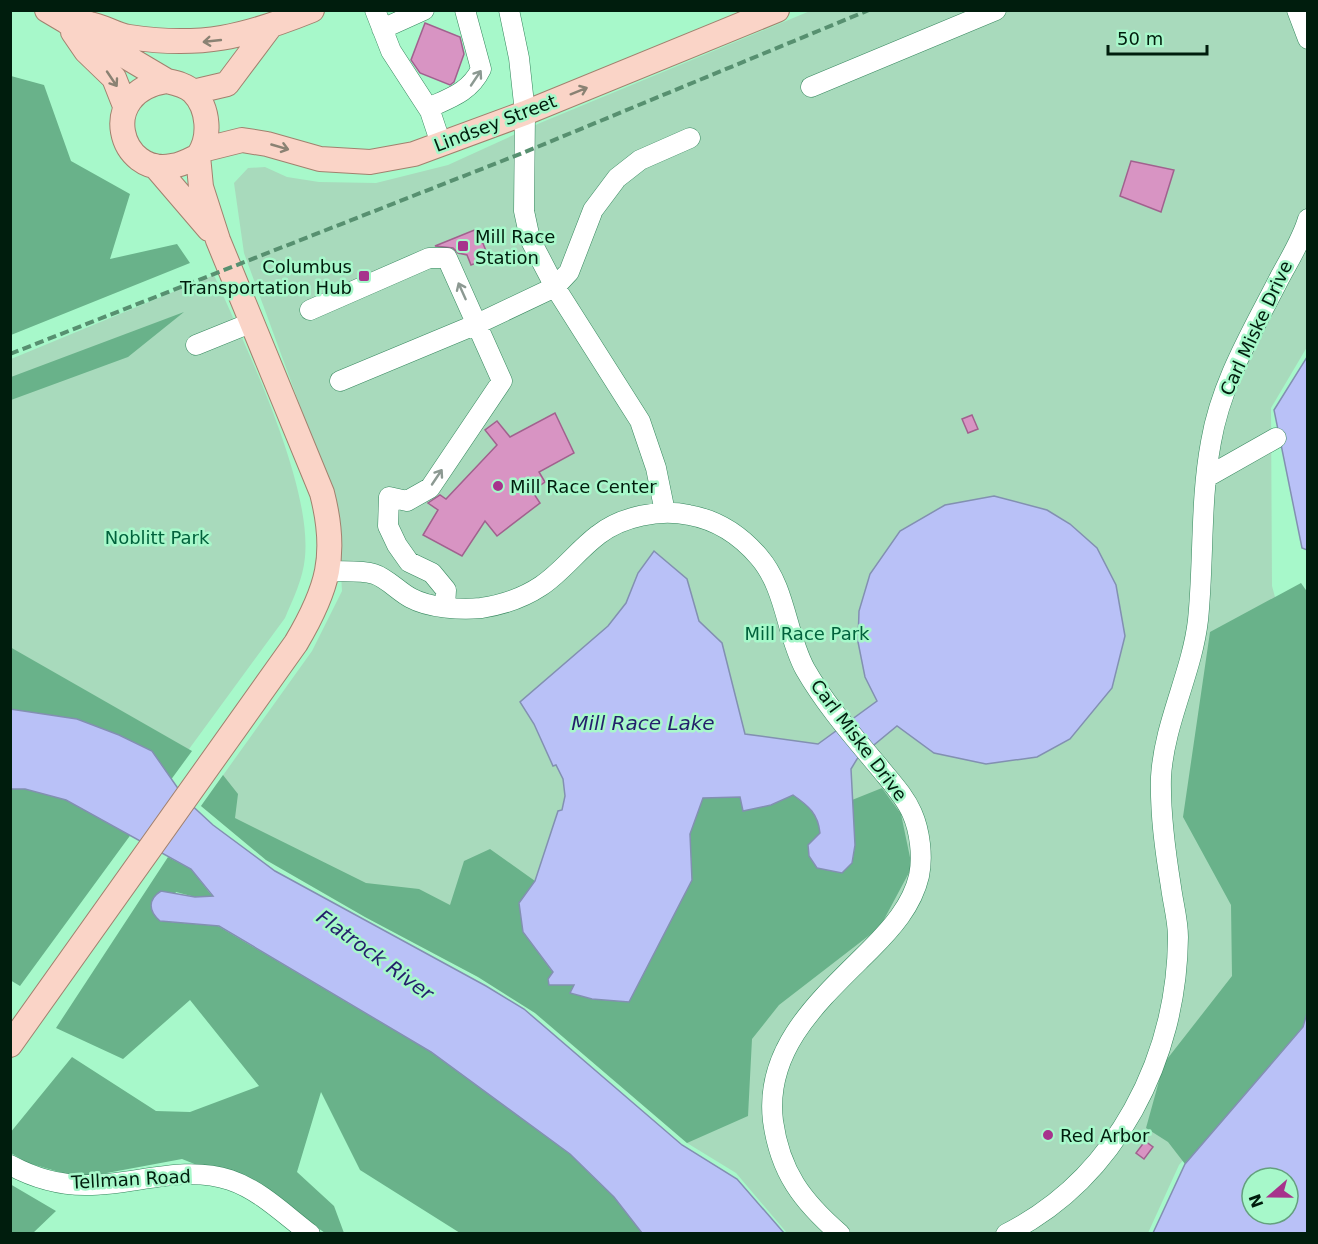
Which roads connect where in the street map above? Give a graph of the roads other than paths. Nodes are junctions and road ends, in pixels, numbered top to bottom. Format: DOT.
graph roads {
  1 [pos="312,10"];
  2 [pos="424,10"];
  3 [pos="465,10"];
  4 [pos="509,10"];
  5 [pos="777,10"];
  6 [pos="996,10"];
  7 [pos="1297,10"];
  8 [pos="57,16"];
  9 [pos="739,18"];
  10 [pos="379,20"];
  11 [pos="269,28"];
  12 [pos="1308,39"];
  13 [pos="166,81"];
  14 [pos="811,87"];
  15 [pos="193,92"];
  16 [pos="125,106"];
  17 [pos="428,108"];
  18 [pos="525,113"];
  19 [pos="690,138"];
  20 [pos="242,140"];
  21 [pos="441,144"];
  22 [pos="200,153"];
  23 [pos="156,166"];
  24 [pos="1308,219"];
  25 [pos="219,240"];
  26 [pos="555,287"];
  27 [pos="310,310"];
  28 [pos="253,322"];
  29 [pos="477,324"];
  30 [pos="196,345"];
  31 [pos="340,381"];
  32 [pos="1276,438"];
  33 [pos="1207,477"];
  34 [pos="665,512"];
  35 [pos="329,571"];
  36 [pos="445,607"];
  37 [pos="10,1045"];
  38 [pos="10,1165"];
  39 [pos="310,1233"];
  40 [pos="840,1233"];
  41 [pos="1006,1233"];
  1 -- 11 [label="main road"];
  2 -- 10 [label="street"];
  17 -- 3 [label="street, one-way"];
  4 -- 18 [label="street"];
  5 -- 9 [label="main road, Lindsey Street"];
  6 -- 14 [label="street"];
  7 -- 12 [label="street"];
  11 -- 8 [label="main road, one-way"];
  8 -- 13 [label="main road"];
  8 -- 16 [label="main road, one-way"];
  18 -- 9 [label="main road, Lindsey Street, one-way"];
  10 -- 17 [label="street"];
  11 -- 15 [label="main road"];
  13 -- 15 [label="main road"];
  13 -- 16 [label="main road"];
  15 -- 22 [label="main road"];
  16 -- 23 [label="main road"];
  17 -- 21 [label="street"];
  18 -- 21 [label="main road, Lindsey Street"];
  18 -- 26 [label="street"];
  19 -- 26 [label="street"];
  20 -- 21 [label="main road, Lindsey Street, one-way"];
  20 -- 22 [label="main road, Lindsey Street"];
  20 -- 25 [label="main road"];
  22 -- 23 [label="main road"];
  22 -- 25 [label="main road"];
  23 -- 25 [label="main road"];
  24 -- 33 [label="street, Carl Miske Drive"];
  25 -- 28 [label="main road"];
  26 -- 29 [label="street"];
  26 -- 34 [label="street"];
  29 -- 27 [label="street, one-way"];
  28 -- 30 [label="street"];
  28 -- 35 [label="main road"];
  29 -- 31 [label="street"];
  36 -- 29 [label="street, one-way"];
  32 -- 33 [label="street"];
  33 -- 41 [label="street, Carl Miske Drive"];
  34 -- 36 [label="street, Carl Miske Drive"];
  34 -- 40 [label="street, Carl Miske Drive"];
  35 -- 36 [label="street, Carl Miske Drive"];
  35 -- 37 [label="main road"];
  38 -- 39 [label="street, Tellman Road"];
}
